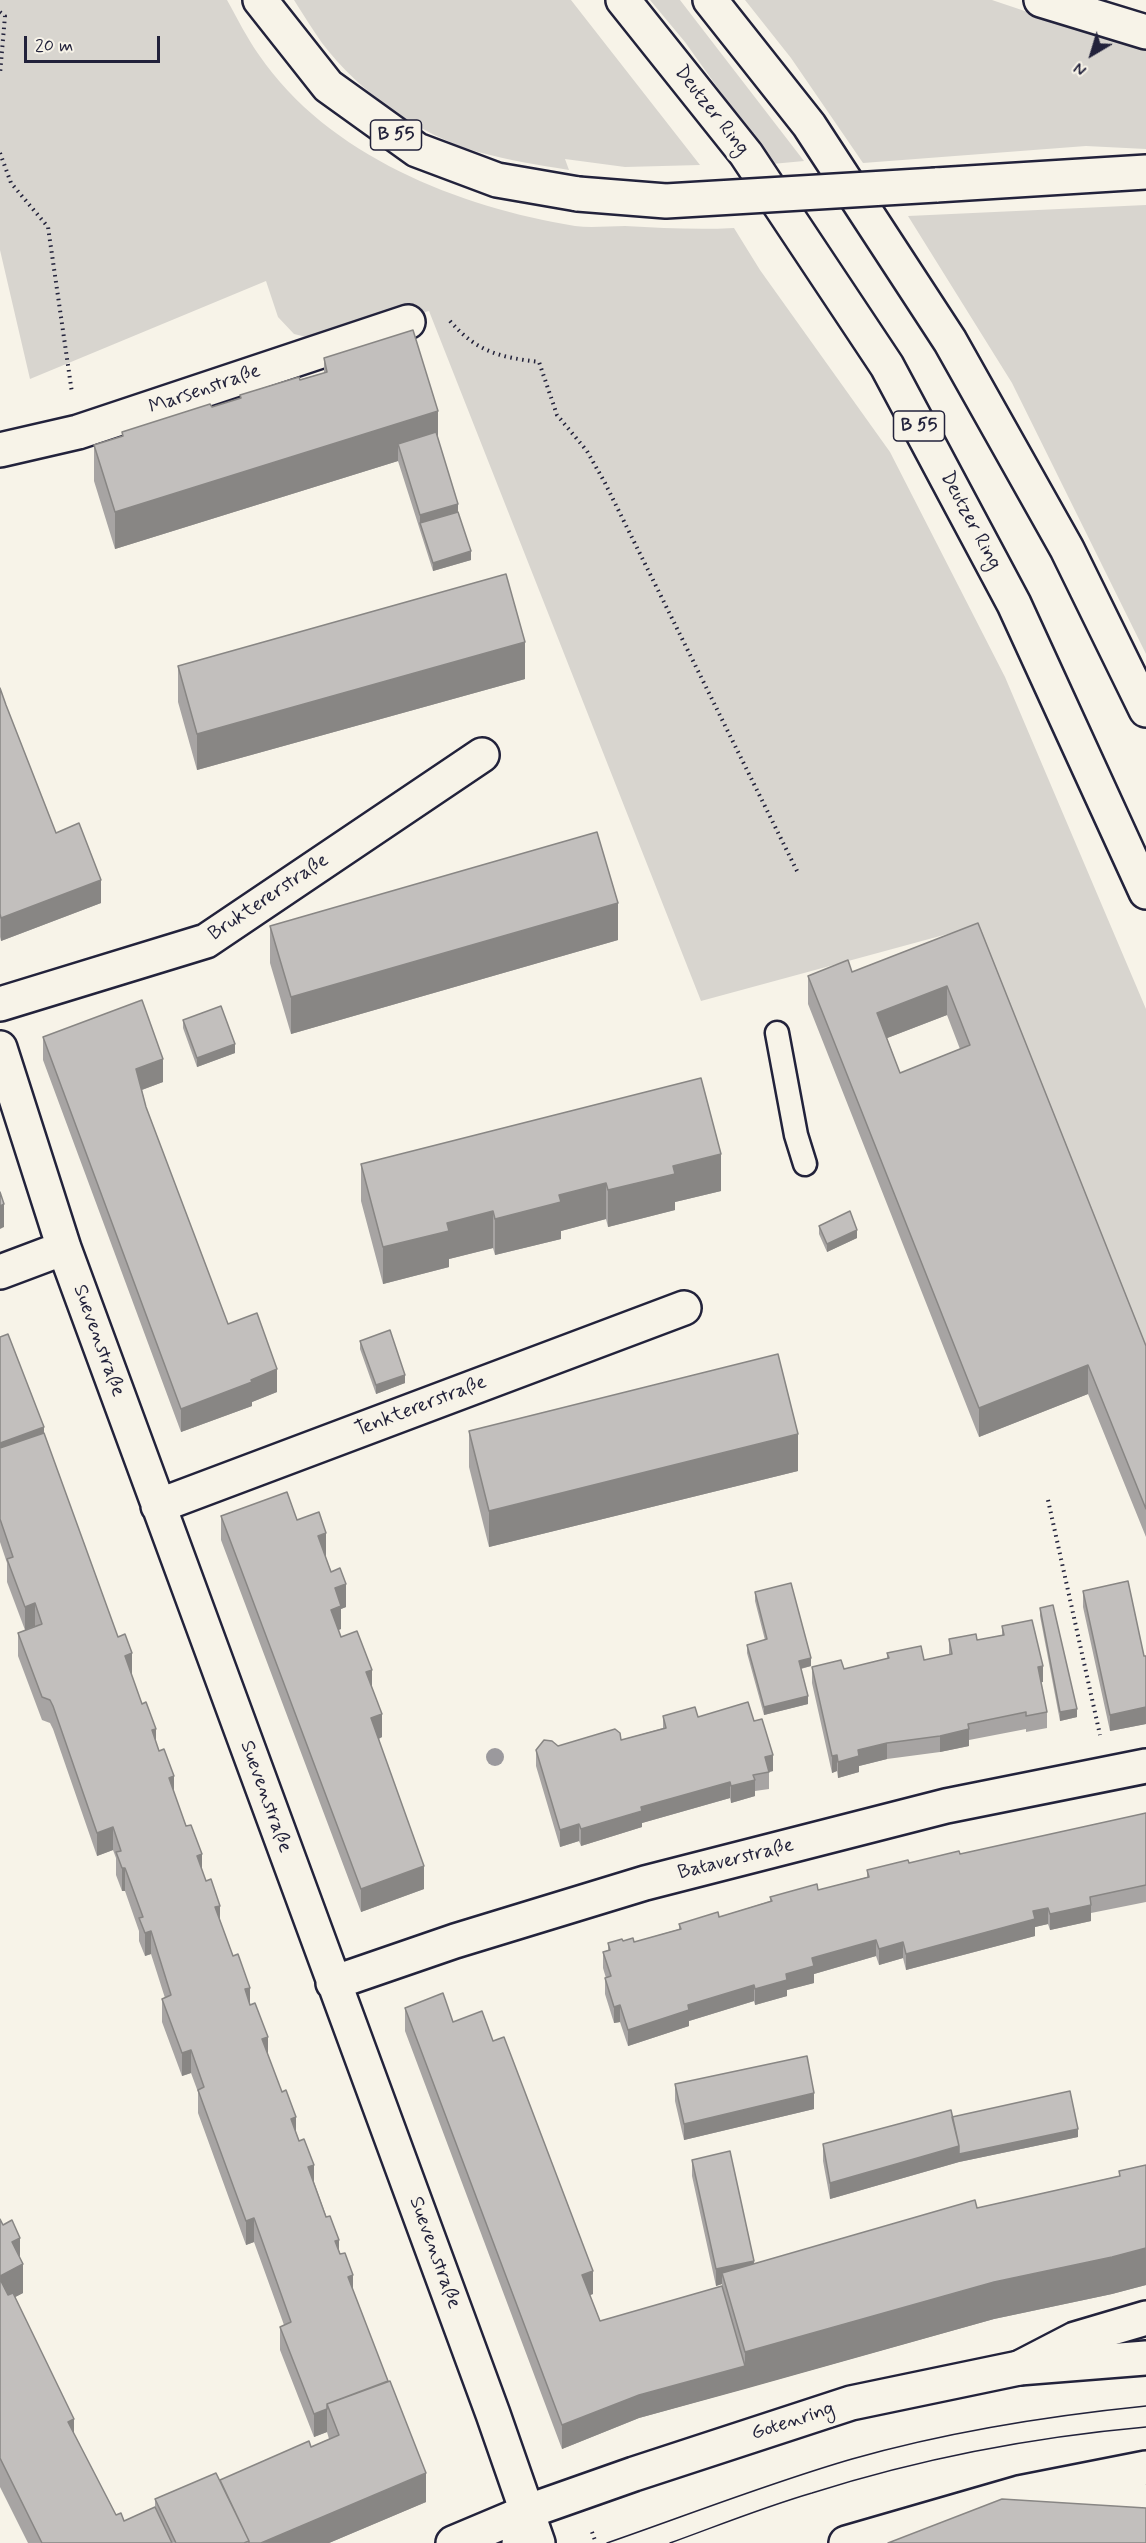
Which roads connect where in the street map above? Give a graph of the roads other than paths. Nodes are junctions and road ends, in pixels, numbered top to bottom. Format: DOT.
graph roads {
  1 [pos="260,0"];
  2 [pos="623,0"];
  3 [pos="710,0"];
  4 [pos="1041,0"];
  5 [pos="1146,32"];
  6 [pos="1146,172"];
  7 [pos="408,322"];
  8 [pos="0,450"];
  9 [pos="1146,710"];
  10 [pos="482,755"];
  11 [pos="1146,892"];
  12 [pos="0,1004"];
  13 [pos="777,1033"];
  14 [pos="0,1048"];
  15 [pos="805,1164"];
  16 [pos="64,1248"];
  17 [pos="0,1272"];
  18 [pos="684,1308"];
  19 [pos="158,1506"];
  20 [pos="1146,1766"];
  21 [pos="333,1983"];
  22 [pos="1146,2318"];
  23 [pos="1146,2358"];
  24 [pos="1020,2368"];
  25 [pos="1146,2468"];
  26 [pos="1019,2493"];
  27 [pos="1146,2501"];
  28 [pos="529,2511"];
  29 [pos="453,2543"];
  30 [pos="519,2543"];
  31 [pos="538,2543"];
  32 [pos="846,2543"];
  1 -- 6 [label="main road, B 55, bridge"];
  2 -- 11 [label="main road, Deutzer Ring / B 55"];
  3 -- 9 [label="main road"];
  4 -- 5 [label="main road"];
  7 -- 8 [label="main road, Marsenstraße"];
  10 -- 12 [label="main road, Bruktererstraße"];
  13 -- 15 [label="lane"];
  14 -- 16 [label="main road, Suevenstraße"];
  16 -- 17 [label="main road"];
  16 -- 19 [label="main road, Suevenstraße"];
  18 -- 19 [label="main road, Tenktererstraße"];
  19 -- 21 [label="main road, Suevenstraße"];
  20 -- 21 [label="main road, Bataverstraße"];
  21 -- 28 [label="main road, Suevenstraße"];
  22 -- 24 [label="main road"];
  23 -- 24 [label="main road, Gotenring"];
  24 -- 28 [label="main road, Gotenring"];
  25 -- 26 [label="main road"];
  26 -- 27 [label="main road"];
  26 -- 32 [label="main road"];
  28 -- 29 [label="main road, Gotenring"];
  28 -- 30 [label="main road"];
  28 -- 31 [label="main road, Suevenstraße"];
}
